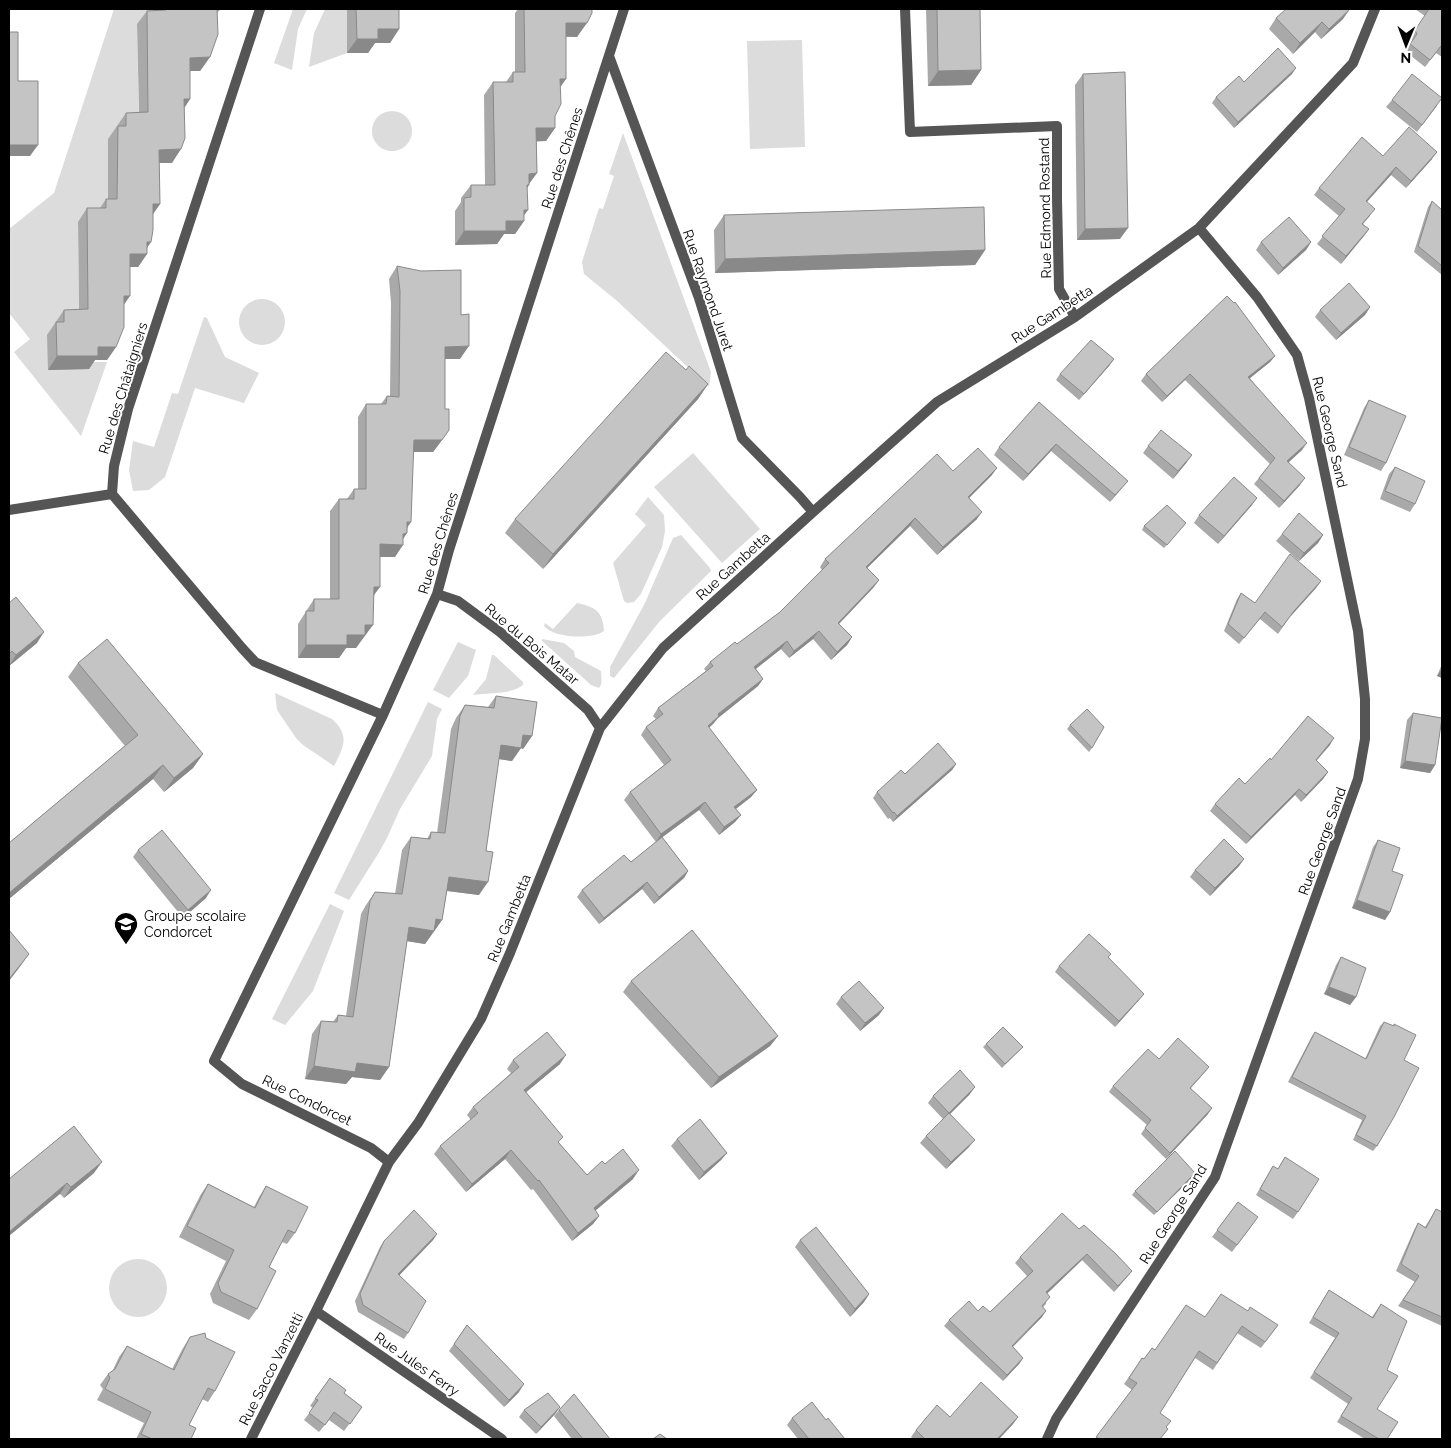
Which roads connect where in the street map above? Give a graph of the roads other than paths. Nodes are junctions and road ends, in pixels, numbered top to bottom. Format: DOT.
graph roads {
  1 [pos="260,9"];
  2 [pos="624,9"];
  3 [pos="905,9"];
  4 [pos="1375,9"];
  5 [pos="609,56"];
  6 [pos="1199,228"];
  7 [pos="1075,317"];
  8 [pos="112,494"];
  9 [pos="9,510"];
  10 [pos="812,512"];
  11 [pos="437,594"];
  12 [pos="382,715"];
  13 [pos="600,728"];
  14 [pos="214,1061"];
  15 [pos="389,1162"];
  16 [pos="316,1311"];
  17 [pos="251,1439"];
  18 [pos="502,1439"];
  19 [pos="1047,1439"];
  1 -- 8 [label="street, Rue des Châtaigniers"];
  2 -- 5 [label="street, Rue des Chênes"];
  3 -- 7 [label="street, Rue Edmond Rostand"];
  4 -- 6 [label="street, Rue Gambetta"];
  5 -- 10 [label="street, Rue Raymond Juret"];
  5 -- 11 [label="street, Rue des Chênes"];
  6 -- 7 [label="street, Rue Gambetta"];
  6 -- 19 [label="street, Rue George Sand"];
  7 -- 10 [label="street, Rue Gambetta"];
  8 -- 9 [label="street"];
  8 -- 12 [label="street"];
  10 -- 13 [label="street, Rue Gambetta"];
  11 -- 12 [label="street, Rue des Chênes"];
  11 -- 13 [label="street, Rue du Bois Matar"];
  12 -- 14 [label="street, Rue des Chênes"];
  13 -- 15 [label="street, Rue Gambetta"];
  14 -- 15 [label="street, Rue Condorcet"];
  15 -- 16 [label="street, Rue Gambetta"];
  16 -- 17 [label="street, Rue Sacco Vanzetti"];
  16 -- 18 [label="street, Rue Jules Ferry"];
}
